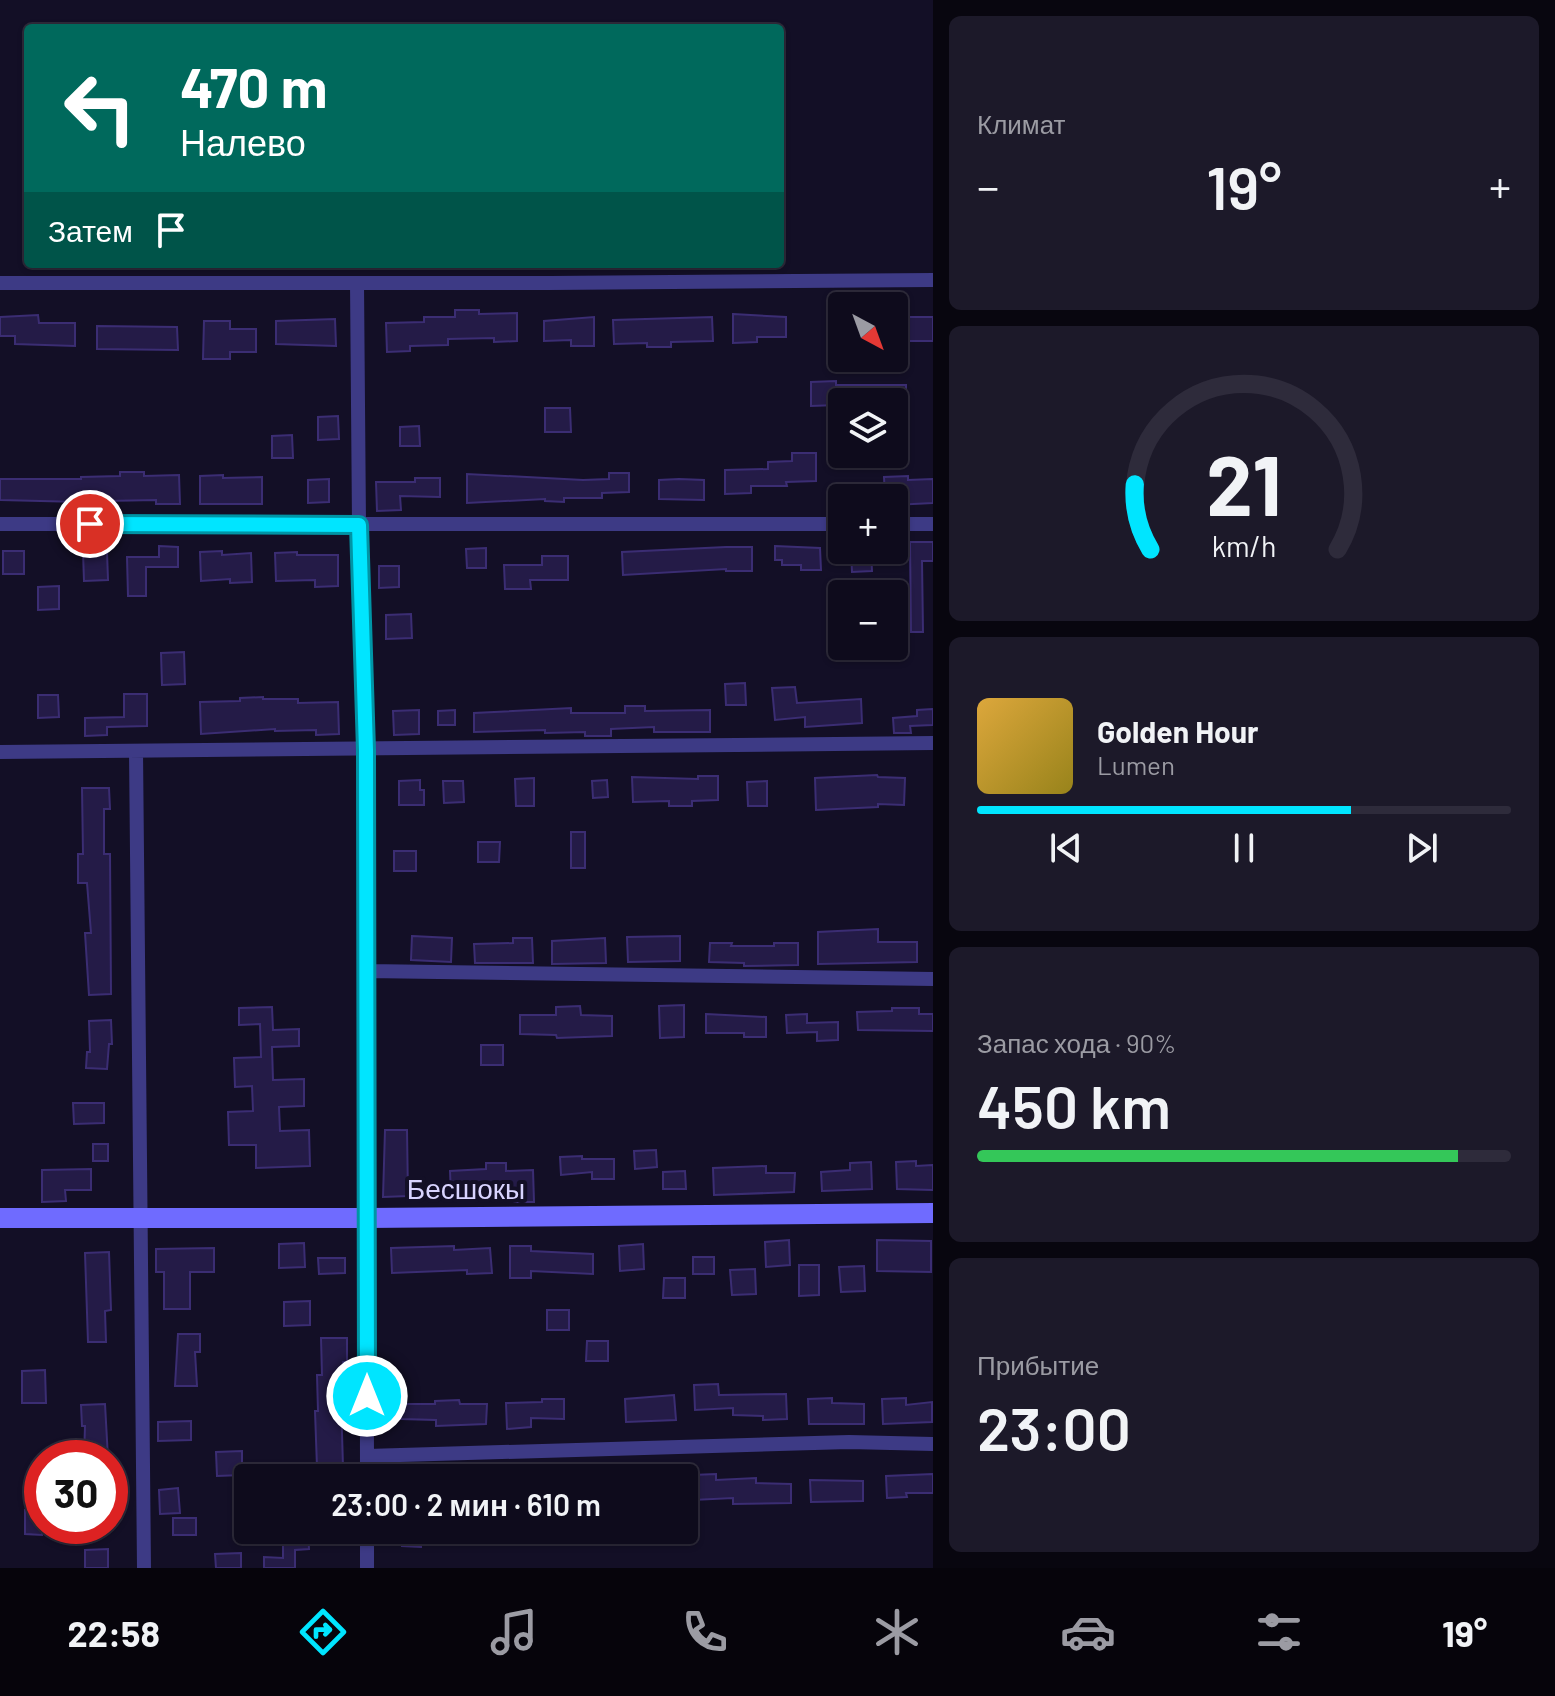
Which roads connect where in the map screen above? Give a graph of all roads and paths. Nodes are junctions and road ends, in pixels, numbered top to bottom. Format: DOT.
graph roads {
  1 [pos="933,280"];
  2 [pos="0,283"];
  3 [pos="357,283"];
  4 [pos="0,524"];
  5 [pos="828,524"];
  6 [pos="908,524"];
  7 [pos="933,524"];
  8 [pos="359,525"];
  9 [pos="933,743"];
  10 [pos="366,750"];
  11 [pos="136,751"];
  12 [pos="0,752"];
  13 [pos="367,971"];
  14 [pos="933,979"];
  15 [pos="933,1213"];
  16 [pos="0,1218"];
  17 [pos="142,1218"];
  18 [pos="367,1218"];
  19 [pos="933,1444"];
  20 [pos="367,1456"];
  21 [pos="367,1464"];
  22 [pos="367,1544"];
  23 [pos="144,1568"];
  24 [pos="367,1568"];
  1 -- 3 [label="street"];
  2 -- 3 [label="street"];
  3 -- 8 [label="street"];
  4 -- 8 [label="street"];
  5 -- 8 [label="street"];
  6 -- 7 [label="street"];
  8 -- 10 [label="street"];
  9 -- 10 [label="street"];
  10 -- 11 [label="street"];
  10 -- 13 [label="street"];
  11 -- 12 [label="street"];
  11 -- 17 [label="street"];
  13 -- 14 [label="street"];
  13 -- 18 [label="street"];
  15 -- 18 [label="street, Бесшокы"];
  16 -- 17 [label="street, Бесшокы"];
  17 -- 18 [label="street, Бесшокы"];
  17 -- 23 [label="street"];
  18 -- 20 [label="street"];
  19 -- 20 [label="street"];
  20 -- 21 [label="street"];
  22 -- 24 [label="street"];
}
